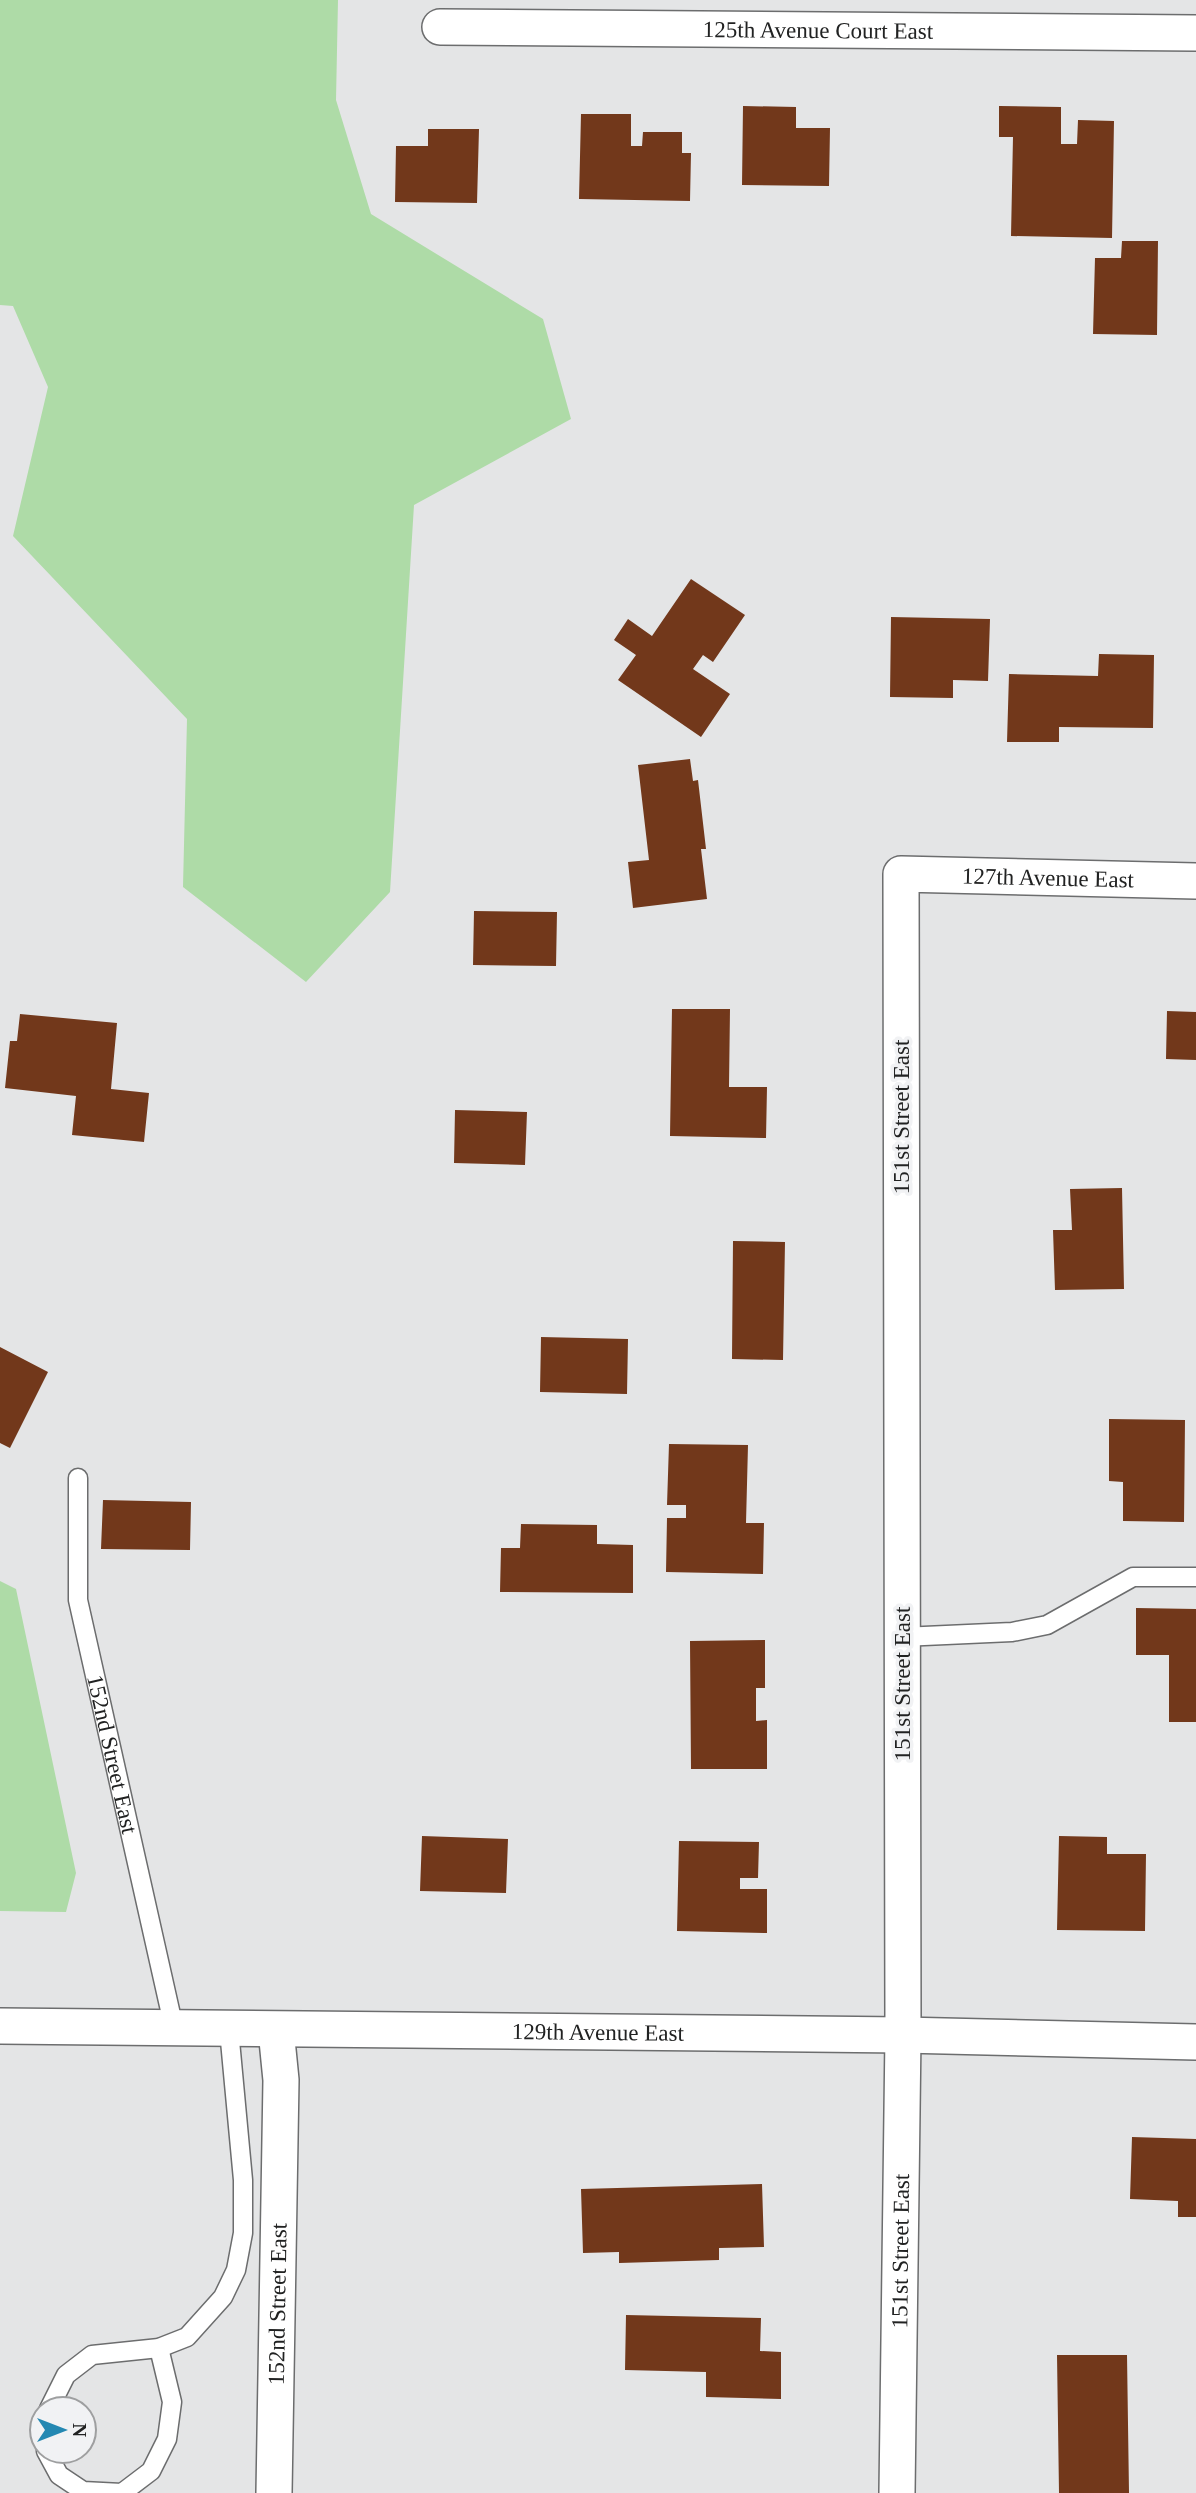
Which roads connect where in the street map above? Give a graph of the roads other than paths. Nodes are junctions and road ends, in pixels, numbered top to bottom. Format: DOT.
graph roads {
  1 [pos="933,15"];
  2 [pos="440,27"];
  3 [pos="1196,33"];
  4 [pos="901,874"];
  5 [pos="1196,881"];
  6 [pos="78,1478"];
  7 [pos="1196,1577"];
  8 [pos="902,1637"];
  9 [pos="0,2026"];
  10 [pos="174,2028"];
  11 [pos="229,2030"];
  12 [pos="276,2030"];
  13 [pos="903,2035"];
  14 [pos="1196,2042"];
  15 [pos="159,2348"];
  16 [pos="56,2395"];
  17 [pos="54,2465"];
  18 [pos="274,2493"];
  19 [pos="897,2493"];
  1 -- 2 [label="street, 125th Avenue Court East"];
  1 -- 3 [label="street, 125th Avenue Court East"];
  4 -- 5 [label="street, 127th Avenue East"];
  4 -- 8 [label="street, 151st Street East"];
  6 -- 10 [label="lane, 152nd Street East"];
  7 -- 8 [label="lane"];
  8 -- 13 [label="street, 151st Street East"];
  9 -- 10 [label="street, 129th Avenue East"];
  10 -- 11 [label="street, 129th Avenue East"];
  11 -- 12 [label="street, 129th Avenue East"];
  11 -- 15 [label="lane"];
  12 -- 13 [label="street, 129th Avenue East"];
  12 -- 18 [label="street, 152nd Street East"];
  13 -- 14 [label="street, 129th Avenue East"];
  13 -- 19 [label="street, 151st Street East"];
  15 -- 16 [label="lane"];
  15 -- 17 [label="lane"];
}
